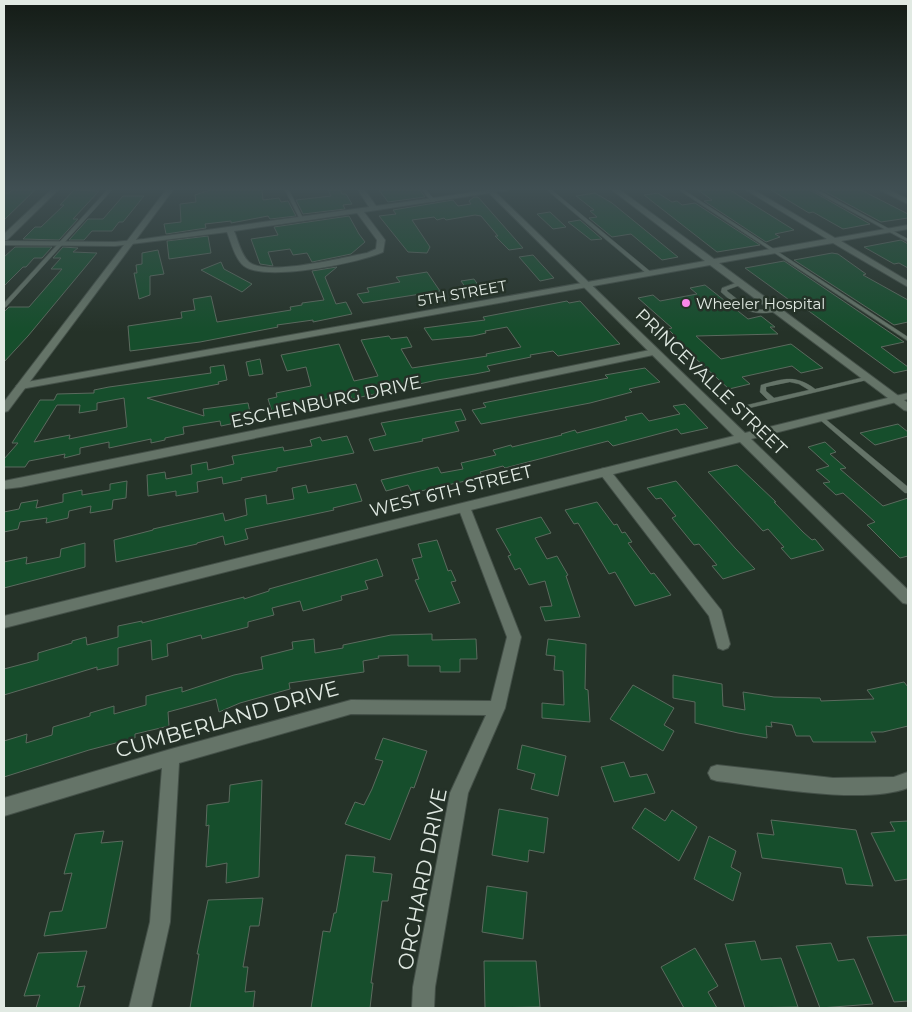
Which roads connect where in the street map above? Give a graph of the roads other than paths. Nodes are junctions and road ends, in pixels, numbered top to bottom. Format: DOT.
graph roads {
  1 [pos="66,237"];
  2 [pos="134,237"];
  3 [pos="171,237"];
  4 [pos="234,237"];
  5 [pos="379,237"];
  6 [pos="538,237"];
  7 [pos="606,237"];
  8 [pos="680,237"];
  9 [pos="752,237"];
  10 [pos="829,237"];
  11 [pos="855,237"];
  12 [pos="835,241"];
  13 [pos="4,243"];
  14 [pos="61,243"];
  15 [pos="130,243"];
  16 [pos="773,251"];
  17 [pos="712,261"];
  18 [pos="649,273"];
  19 [pos="741,283"];
  20 [pos="908,284"];
  21 [pos="587,285"];
  22 [pos="4,306"];
  23 [pos="777,310"];
  24 [pos="908,339"];
  25 [pos="655,352"];
  26 [pos="869,378"];
  27 [pos="21,386"];
  28 [pos="814,391"];
  29 [pos="903,398"];
  30 [pos="773,400"];
  31 [pos="741,408"];
  32 [pos="908,408"];
  33 [pos="4,409"];
  34 [pos="821,418"];
  35 [pos="743,438"];
  36 [pos="605,472"];
  37 [pos="4,485"];
  38 [pos="908,491"];
  39 [pos="464,507"];
  40 [pos="908,598"];
  41 [pos="4,622"];
  42 [pos="723,644"];
  43 [pos="497,708"];
  44 [pos="171,757"];
  45 [pos="717,773"];
  46 [pos="908,780"];
  47 [pos="4,807"];
  48 [pos="140,1008"];
  49 [pos="423,1008"];
  1 -- 14 [label="lane"];
  2 -- 15 [label="street"];
  3 -- 15 [label="street"];
  4 -- 5 [label="street"];
  6 -- 21 [label="street, PRINCEVALLE STREET"];
  7 -- 18 [label="lane"];
  8 -- 17 [label="street"];
  9 -- 16 [label="lane"];
  10 -- 12 [label="street"];
  11 -- 12 [label="street, 5TH STREET"];
  12 -- 16 [label="street, 5TH STREET"];
  12 -- 20 [label="street"];
  13 -- 14 [label="street"];
  14 -- 15 [label="street"];
  14 -- 22 [label="lane"];
  15 -- 27 [label="street"];
  16 -- 17 [label="street, 5TH STREET"];
  16 -- 24 [label="lane"];
  17 -- 18 [label="street, 5TH STREET"];
  17 -- 19 [label="street"];
  18 -- 21 [label="street, 5TH STREET"];
  19 -- 23 [label="street"];
  19 -- 23 [label="lane"];
  21 -- 25 [label="street, PRINCEVALLE STREET"];
  21 -- 27 [label="street, 5TH STREET"];
  23 -- 26 [label="street"];
  25 -- 35 [label="street, PRINCEVALLE STREET"];
  25 -- 37 [label="street, ESCHENBURG DRIVE"];
  26 -- 28 [label="lane"];
  26 -- 29 [label="street"];
  27 -- 33 [label="street"];
  28 -- 30 [label="lane"];
  28 -- 30 [label="lane"];
  29 -- 32 [label="street"];
  29 -- 34 [label="street, WEST 6TH STREET"];
  30 -- 31 [label="lane"];
  34 -- 35 [label="street, WEST 6TH STREET"];
  34 -- 38 [label="lane"];
  35 -- 36 [label="street, WEST 6TH STREET"];
  35 -- 40 [label="street, PRINCEVALLE STREET"];
  36 -- 39 [label="street, WEST 6TH STREET"];
  36 -- 42 [label="street"];
  39 -- 41 [label="street, WEST 6TH STREET"];
  39 -- 43 [label="street, ORCHARD DRIVE"];
  43 -- 44 [label="street, CUMBERLAND DRIVE"];
  43 -- 49 [label="street, ORCHARD DRIVE"];
  44 -- 47 [label="street, CUMBERLAND DRIVE"];
  44 -- 48 [label="street"];
  45 -- 46 [label="street"];
}
